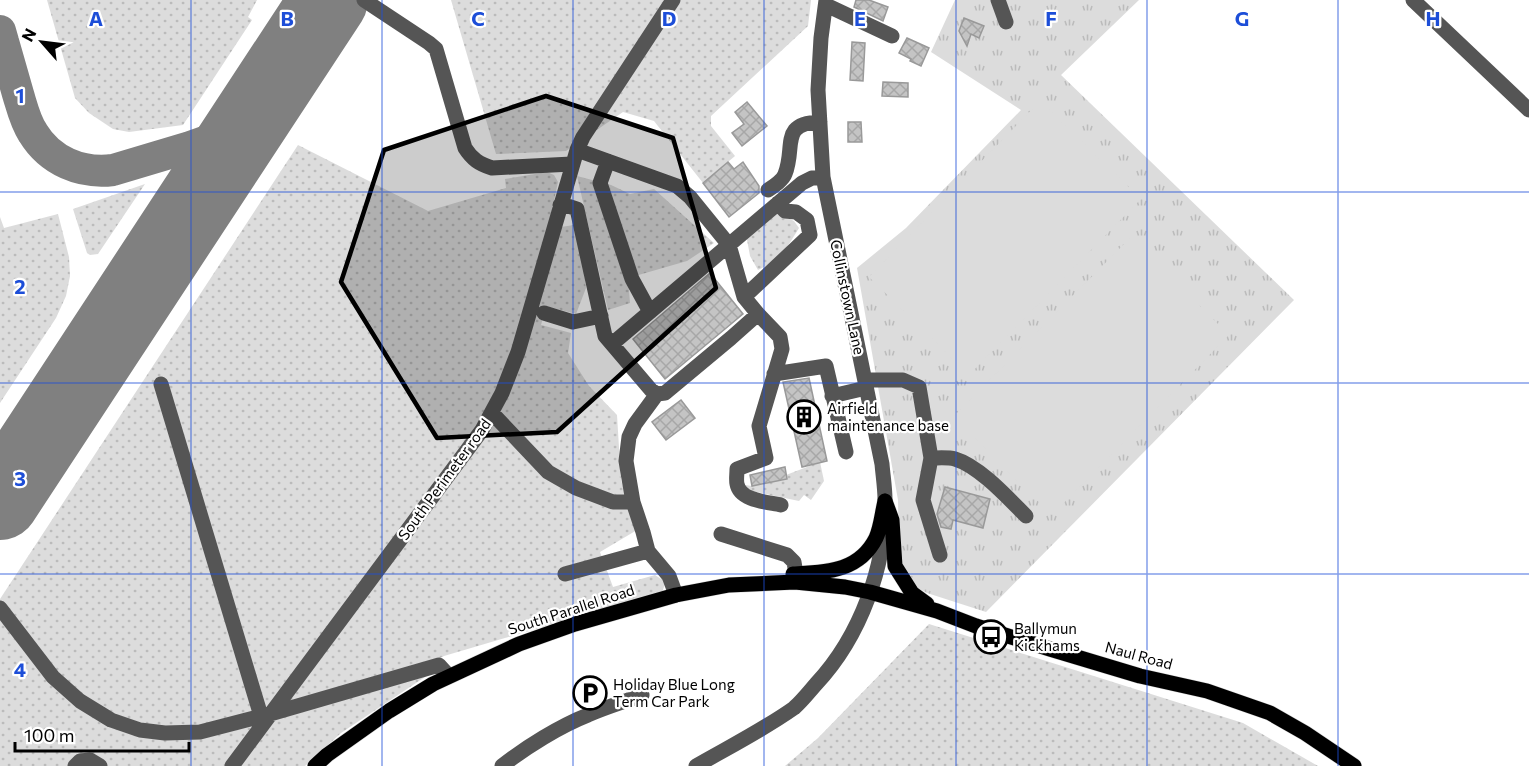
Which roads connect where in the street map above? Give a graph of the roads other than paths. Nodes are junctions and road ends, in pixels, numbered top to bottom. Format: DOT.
graph roads {
  1 [pos="364,0"];
  2 [pos="673,0"];
  3 [pos="998,0"];
  4 [pos="1413,0"];
  5 [pos="826,2"];
  6 [pos="1006,21"];
  7 [pos="892,36"];
  8 [pos="1529,111"];
  9 [pos="820,122"];
  10 [pos="574,157"];
  11 [pos="608,161"];
  12 [pos="823,177"];
  13 [pos="768,190"];
  14 [pos="778,203"];
  15 [pos="560,205"];
  16 [pos="729,244"];
  17 [pos="744,297"];
  18 [pos="650,312"];
  19 [pos="544,313"];
  20 [pos="758,314"];
  21 [pos="601,316"];
  22 [pos="612,344"];
  23 [pos="774,374"];
  24 [pos="161,384"];
  25 [pos="866,384"];
  26 [pos="657,394"];
  27 [pos="832,396"];
  28 [pos="492,413"];
  29 [pos="846,452"];
  30 [pos="931,458"];
  31 [pos="885,501"];
  32 [pos="633,502"];
  33 [pos="781,506"];
  34 [pos="1026,516"];
  35 [pos="722,534"];
  36 [pos="648,551"];
  37 [pos="940,555"];
  38 [pos="565,574"];
  39 [pos="796,574"];
  40 [pos="753,584"];
  41 [pos="870,592"];
  42 [pos="676,595"];
  43 [pos="0,608"];
  44 [pos="937,611"];
  45 [pos="449,676"];
  46 [pos="642,695"];
  47 [pos="265,715"];
  48 [pos="75,766"];
  49 [pos="100,766"];
  50 [pos="232,766"];
  51 [pos="315,766"];
  52 [pos="502,766"];
  53 [pos="696,766"];
  54 [pos="1354,766"];
  1 -- 10 [label="street"];
  2 -- 10 [label="street, South Perimeter road"];
  3 -- 6 [label="street"];
  4 -- 8 [label="street"];
  5 -- 7 [label="street"];
  5 -- 9 [label="street, Collinstown Lane"];
  9 -- 12 [label="street, Collinstown Lane"];
  9 -- 13 [label="street"];
  10 -- 11 [label="street"];
  10 -- 15 [label="street, South Perimeter road"];
  11 -- 16 [label="street"];
  11 -- 18 [label="street"];
  12 -- 14 [label="street"];
  12 -- 25 [label="street, Collinstown Lane"];
  14 -- 16 [label="street"];
  14 -- 17 [label="street"];
  15 -- 21 [label="street"];
  15 -- 28 [label="street, South Perimeter road"];
  16 -- 17 [label="street"];
  16 -- 18 [label="street"];
  17 -- 20 [label="street"];
  18 -- 22 [label="street"];
  19 -- 21 [label="street"];
  20 -- 23 [label="street"];
  20 -- 26 [label="street"];
  21 -- 22 [label="street"];
  22 -- 26 [label="street"];
  23 -- 27 [label="street"];
  23 -- 33 [label="street"];
  24 -- 47 [label="street"];
  25 -- 27 [label="street"];
  25 -- 30 [label="street"];
  25 -- 31 [label="street, Collinstown Lane"];
  26 -- 32 [label="street"];
  27 -- 29 [label="street"];
  28 -- 32 [label="street"];
  28 -- 47 [label="street, South Perimeter road"];
  30 -- 34 [label="street"];
  30 -- 37 [label="street"];
  31 -- 39 [label="main road"];
  31 -- 41 [label="street, Collinstown Lane"];
  31 -- 44 [label="main road"];
  32 -- 36 [label="street"];
  35 -- 39 [label="street"];
  36 -- 38 [label="street"];
  36 -- 42 [label="street"];
  39 -- 40 [label="main road"];
  40 -- 41 [label="main road, South Parallel Road"];
  40 -- 42 [label="main road, South Parallel Road"];
  41 -- 44 [label="main road, Naul Road"];
  41 -- 53 [label="street, Collinstown Lane"];
  42 -- 45 [label="main road, South Parallel Road"];
  43 -- 47 [label="street"];
  44 -- 54 [label="main road, Naul Road"];
  45 -- 47 [label="street"];
  45 -- 51 [label="main road, South Parallel Road"];
  46 -- 52 [label="street"];
  47 -- 50 [label="street, South Perimeter road"];
  48 -- 49 [label="street"];
}
